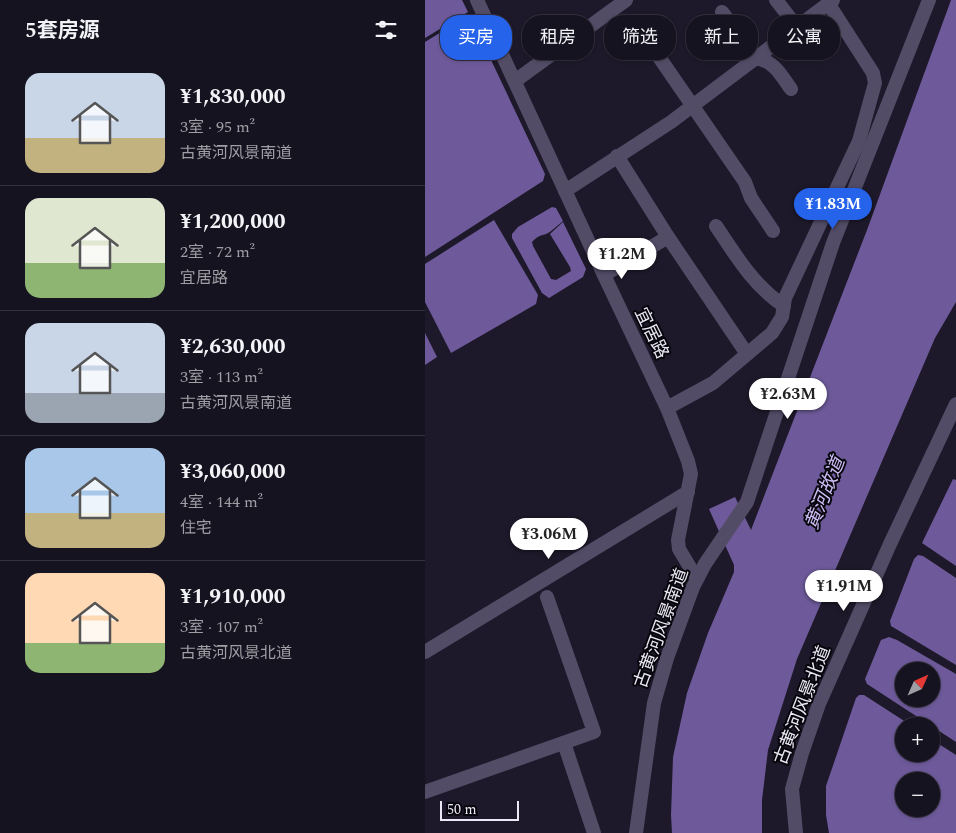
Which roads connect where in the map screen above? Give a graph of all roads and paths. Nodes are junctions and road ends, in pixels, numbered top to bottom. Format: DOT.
graph roads {
  1 [pos="477,0"];
  2 [pos="776,0"];
  3 [pos="929,0"];
  4 [pos="622,1"];
  5 [pos="830,2"];
  6 [pos="723,12"];
  7 [pos="725,15"];
  8 [pos="788,15"];
  9 [pos="813,15"];
  10 [pos="768,49"];
  11 [pos="758,56"];
  12 [pos="758,58"];
  13 [pos="661,60"];
  14 [pos="753,60"];
  15 [pos="515,81"];
  16 [pos="791,90"];
  17 [pos="693,106"];
  18 [pos="617,156"];
  19 [pos="565,191"];
  20 [pos="716,226"];
  21 [pos="773,231"];
  22 [pos="668,237"];
  23 [pos="603,276"];
  24 [pos="784,306"];
  25 [pos="747,354"];
  26 [pos="956,404"];
  27 [pos="667,408"];
  28 [pos="688,492"];
  29 [pos="697,580"];
  30 [pos="547,597"];
  31 [pos="425,652"];
  32 [pos="564,743"];
  33 [pos="425,792"];
  34 [pos="595,833"];
  35 [pos="635,833"];
  36 [pos="796,833"];
  1 -- 15 [label="street, 宜居路"];
  2 -- 8 [label="street"];
  3 -- 29 [label="street, 古黄河风景南道"];
  4 -- 15 [label="street"];
  5 -- 9 [label="street"];
  5 -- 24 [label="street"];
  6 -- 7 [label="street"];
  10 -- 11 [label="street"];
  12 -- 16 [label="street"];
  13 -- 17 [label="street"];
  14 -- 17 [label="street"];
  15 -- 19 [label="street, 宜居路"];
  17 -- 18 [label="street"];
  17 -- 21 [label="street"];
  18 -- 19 [label="street"];
  18 -- 22 [label="street"];
  19 -- 23 [label="street, 宜居路"];
  20 -- 24 [label="street"];
  22 -- 23 [label="street"];
  22 -- 25 [label="street"];
  23 -- 27 [label="street, 宜居路"];
  24 -- 25 [label="street"];
  25 -- 27 [label="street"];
  26 -- 36 [label="street, 古黄河风景北道"];
  27 -- 28 [label="street, 宜居路"];
  28 -- 29 [label="street, 宜居路"];
  28 -- 31 [label="street"];
  29 -- 35 [label="street, 古黄河风景南道"];
  30 -- 32 [label="street"];
  32 -- 33 [label="street"];
  32 -- 34 [label="street"];
}
